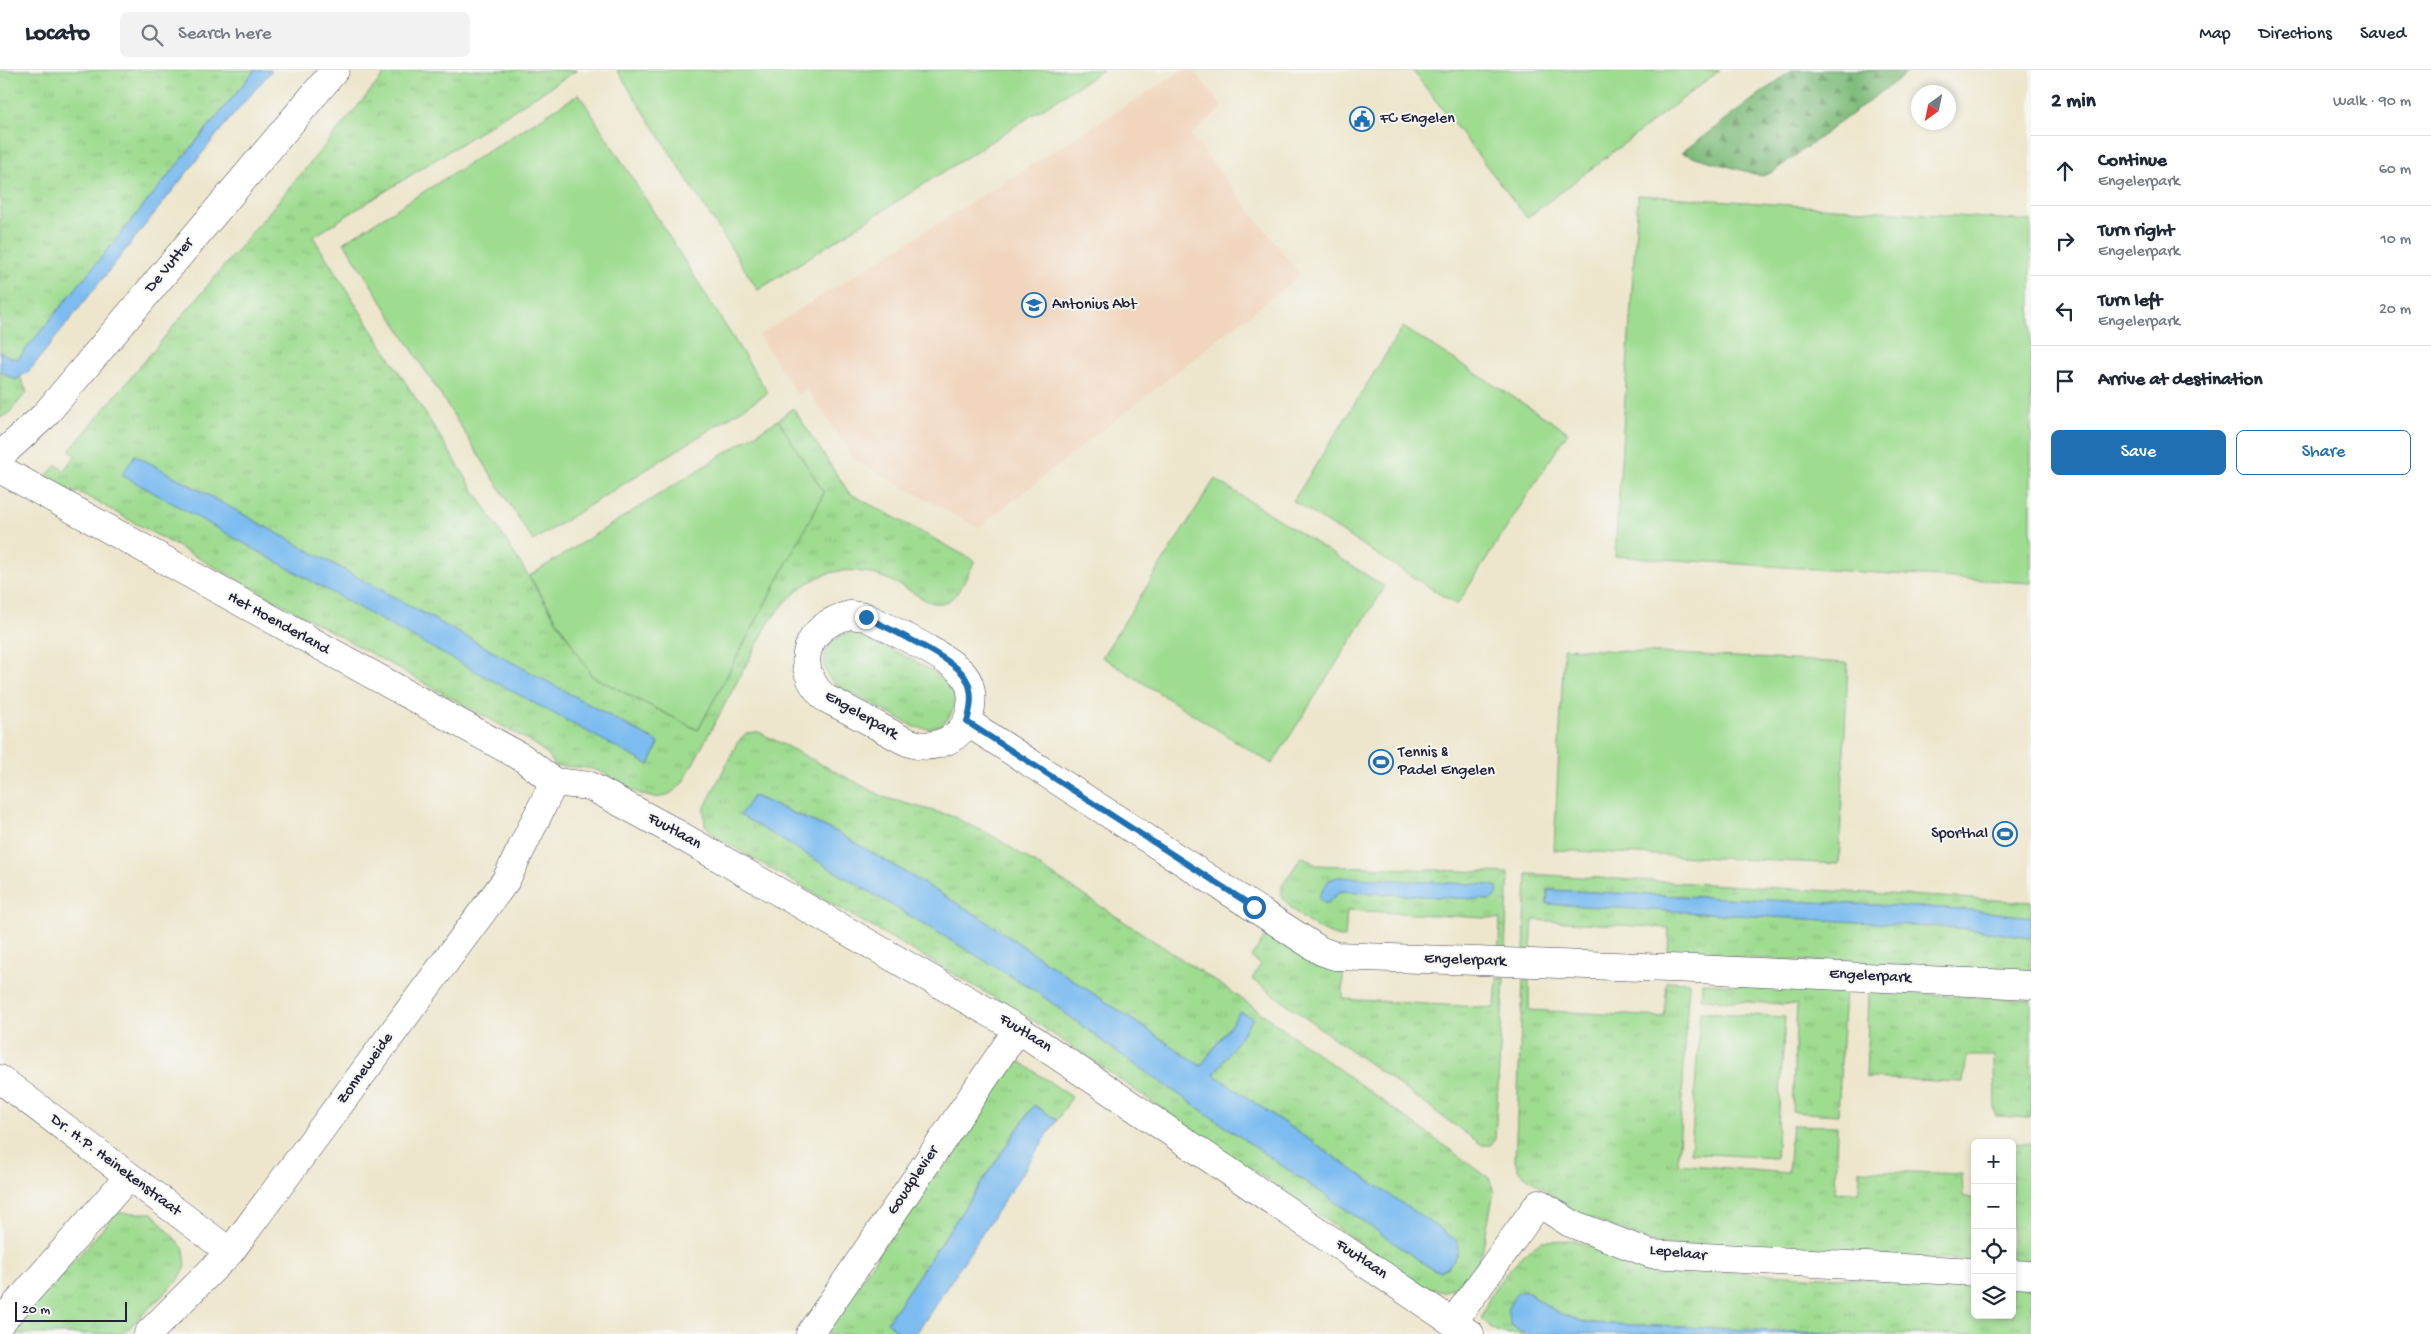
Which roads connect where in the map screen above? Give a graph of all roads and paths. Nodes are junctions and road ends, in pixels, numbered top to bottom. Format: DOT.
graph roads {
  1 [pos="335,70"];
  2 [pos="0,456"];
  3 [pos="0,469"];
  4 [pos="967,722"];
  5 [pos="554,782"];
  6 [pos="2031,985"];
  7 [pos="1018,1029"];
  8 [pos="0,1079"];
  9 [pos="129,1176"];
  10 [pos="230,1252"];
  11 [pos="1971,1272"];
  12 [pos="2016,1274"];
  13 [pos="2031,1275"];
  14 [pos="0,1323"];
  15 [pos="1461,1328"];
  16 [pos="148,1334"];
  17 [pos="810,1334"];
  1 -- 2 [label="street, De Vutter"];
  3 -- 5 [label="street, Het Hoenderland"];
  4 -- 4 [label="street, Engelerpark"];
  4 -- 6 [label="street, Engelerpark"];
  5 -- 7 [label="street, Fuutlaan"];
  5 -- 10 [label="street, Zonneweide"];
  7 -- 15 [label="street, Fuutlaan"];
  7 -- 17 [label="street, Goudplevier"];
  8 -- 9 [label="street, Dr. H.P. Heinekenstraat"];
  9 -- 10 [label="street, Dr. H.P. Heinekenstraat"];
  9 -- 14 [label="street"];
  10 -- 16 [label="street, Zonneweide"];
  11 -- 15 [label="street, Lepelaar"];
  12 -- 13 [label="street"];
}
